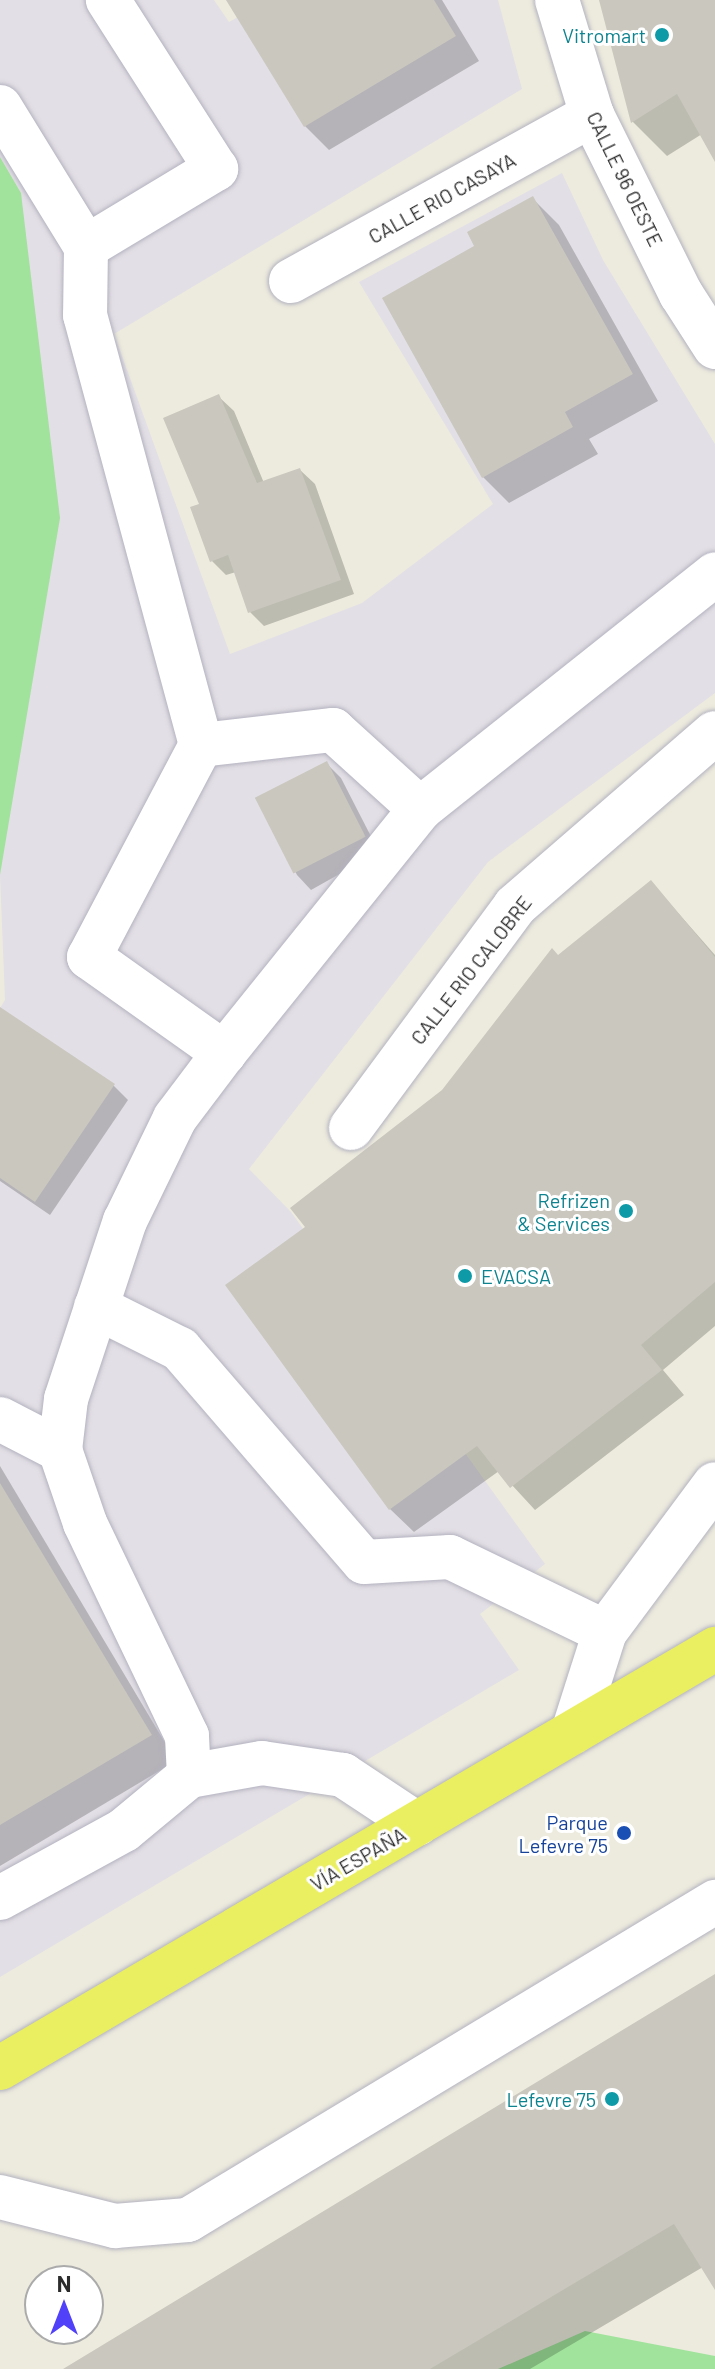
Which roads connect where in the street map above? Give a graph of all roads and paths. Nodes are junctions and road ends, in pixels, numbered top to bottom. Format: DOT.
graph roads {
  1 [pos="108,0"];
  2 [pos="557,0"];
  3 [pos="0,107"];
  4 [pos="592,115"];
  5 [pos="86,247"];
  6 [pos="291,281"];
  7 [pos="715,347"];
  8 [pos="715,574"];
  9 [pos="715,733"];
  10 [pos="201,745"];
  11 [pos="420,809"];
  12 [pos="224,1053"];
  13 [pos="351,1128"];
  14 [pos="96,1307"];
  15 [pos="0,1419"];
  16 [pos="60,1450"];
  17 [pos="715,1484"];
  18 [pos="605,1632"];
  19 [pos="715,1649"];
  20 [pos="573,1732"];
  21 [pos="189,1776"];
  22 [pos="417,1824"];
  23 [pos="0,1898"];
  24 [pos="715,1902"];
  25 [pos="0,2068"];
  26 [pos="0,2197"];
  1 -- 5 [label="street"];
  2 -- 4 [label="street, CALLE 96 OESTE"];
  3 -- 5 [label="street"];
  4 -- 6 [label="street, CALLE RIO CASAYA"];
  4 -- 7 [label="street, CALLE 96 OESTE"];
  5 -- 10 [label="street"];
  8 -- 11 [label="street"];
  9 -- 13 [label="street, CALLE RIO CALOBRE"];
  10 -- 11 [label="street"];
  10 -- 12 [label="street"];
  11 -- 12 [label="street"];
  12 -- 14 [label="street"];
  14 -- 16 [label="street"];
  14 -- 18 [label="street"];
  15 -- 16 [label="street"];
  16 -- 21 [label="street"];
  17 -- 18 [label="street"];
  18 -- 20 [label="street"];
  19 -- 20 [label="main road, VÍA ESPAÑA"];
  20 -- 22 [label="main road, VÍA ESPAÑA"];
  21 -- 22 [label="street"];
  21 -- 23 [label="street"];
  22 -- 25 [label="main road, VÍA ESPAÑA"];
  24 -- 26 [label="street"];
}
